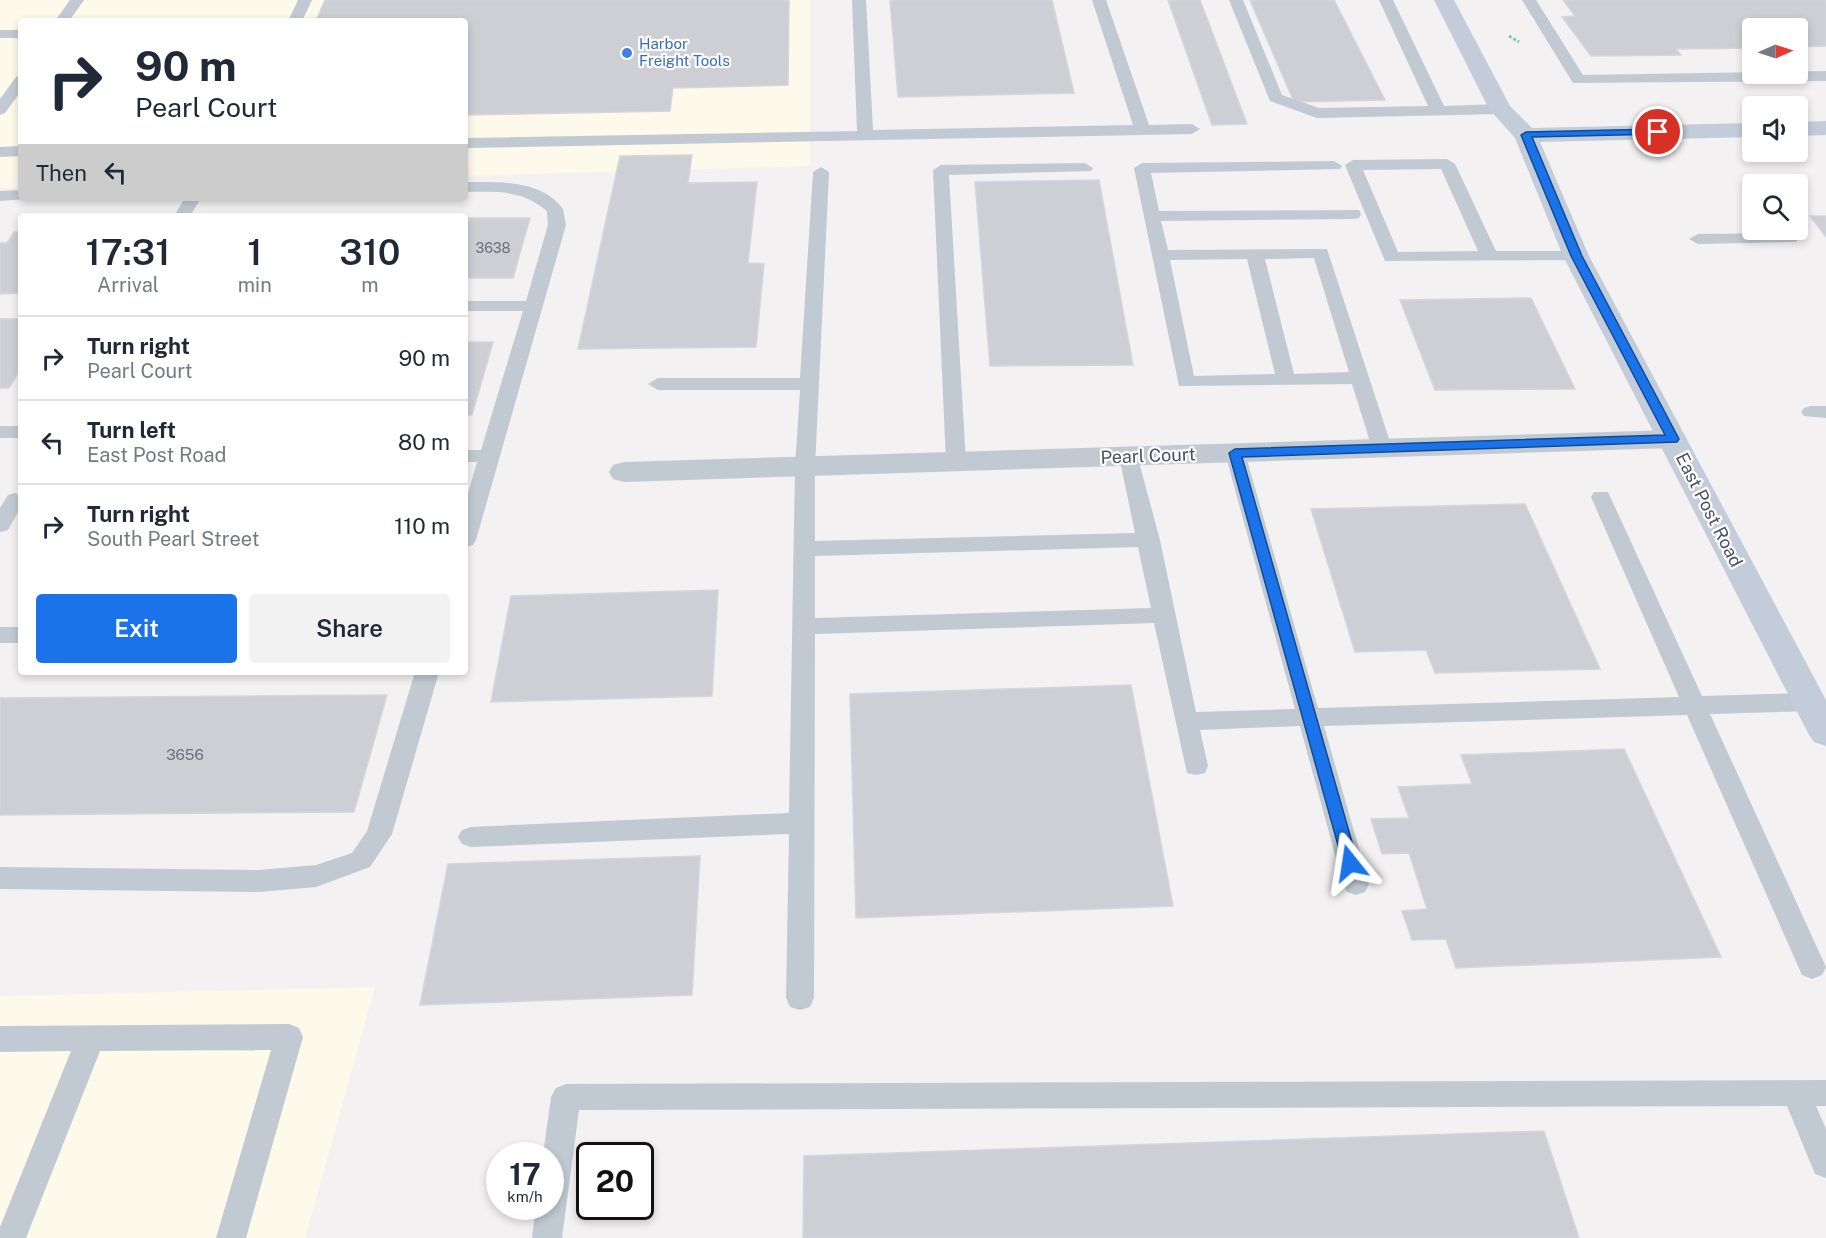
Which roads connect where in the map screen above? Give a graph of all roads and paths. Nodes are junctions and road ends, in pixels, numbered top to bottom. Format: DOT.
graph roads {
  1 [pos="77,0"];
  2 [pos="305,0"];
  3 [pos="859,0"];
  4 [pos="1099,0"];
  5 [pos="1236,0"];
  6 [pos="1386,0"];
  7 [pos="1444,0"];
  8 [pos="1529,0"];
  9 [pos="64,18"];
  10 [pos="296,18"];
  11 [pos="0,34"];
  12 [pos="18,34"];
  13 [pos="1826,76"];
  14 [pos="18,84"];
  15 [pos="1500,109"];
  16 [pos="0,110"];
  17 [pos="1438,110"];
  18 [pos="1826,128"];
  19 [pos="1142,129"];
  20 [pos="1192,129"];
  21 [pos="1808,129"];
  22 [pos="1742,130"];
  23 [pos="866,134"];
  24 [pos="1526,135"];
  25 [pos="468,143"];
  26 [pos="18,151"];
  27 [pos="0,152"];
  28 [pos="1334,166"];
  29 [pos="1085,168"];
  30 [pos="821,172"];
  31 [pos="468,187"];
  32 [pos="18,195"];
  33 [pos="0,196"];
  34 [pos="1353,214"];
  35 [pos="1152,216"];
  36 [pos="1698,239"];
  37 [pos="1742,239"];
  38 [pos="1255,254"];
  39 [pos="1160,255"];
  40 [pos="1489,256"];
  41 [pos="1576,256"];
  42 [pos="468,306"];
  43 [pos="534,306"];
  44 [pos="1359,378"];
  45 [pos="1286,380"];
  46 [pos="658,384"];
  47 [pos="810,384"];
  48 [pos="0,432"];
  49 [pos="18,432"];
  50 [pos="1672,439"];
  51 [pos="1382,448"];
  52 [pos="1235,453"];
  53 [pos="468,456"];
  54 [pos="489,456"];
  55 [pos="1129,456"];
  56 [pos="956,462"];
  57 [pos="805,467"];
  58 [pos="624,472"];
  59 [pos="12,497"];
  60 [pos="1601,497"];
  61 [pos="0,525"];
  62 [pos="468,530"];
  63 [pos="1149,540"];
  64 [pos="805,549"];
  65 [pos="1165,615"];
  66 [pos="804,626"];
  67 [pos="18,635"];
  68 [pos="0,636"];
  69 [pos="426,675"];
  70 [pos="1809,702"];
  71 [pos="1695,705"];
  72 [pos="1309,715"];
  73 [pos="1186,721"];
  74 [pos="1826,733"];
  75 [pos="1196,766"];
  76 [pos="801,823"];
  77 [pos="471,837"];
  78 [pos="0,878"];
  79 [pos="1356,884"];
  80 [pos="1812,967"];
  81 [pos="800,998"];
  82 [pos="0,1039"];
  83 [pos="90,1039"];
  84 [pos="1796,1093"];
  85 [pos="1826,1093"];
  86 [pos="1826,1164"];
  87 [pos="11,1238"];
  88 [pos="231,1238"];
  89 [pos="547,1238"];
  1 -- 9 [label="lane"];
  2 -- 10 [label="lane"];
  3 -- 23 [label="lane"];
  4 -- 19 [label="lane"];
  5 -- 17 [label="lane"];
  6 -- 17 [label="lane"];
  7 -- 15 [label="street, East Post Road"];
  8 -- 13 [label="lane"];
  11 -- 12 [label="lane"];
  14 -- 16 [label="lane"];
  15 -- 17 [label="lane"];
  15 -- 24 [label="street, East Post Road"];
  18 -- 21 [label="street"];
  19 -- 20 [label="lane"];
  19 -- 23 [label="lane"];
  22 -- 24 [label="street"];
  23 -- 25 [label="lane"];
  24 -- 41 [label="street, East Post Road"];
  26 -- 27 [label="lane"];
  28 -- 35 [label="lane"];
  29 -- 56 [label="lane"];
  30 -- 47 [label="lane"];
  31 -- 43 [label="lane"];
  32 -- 33 [label="lane"];
  34 -- 35 [label="lane"];
  35 -- 39 [label="lane"];
  36 -- 37 [label="lane"];
  38 -- 39 [label="lane"];
  38 -- 44 [label="lane"];
  38 -- 45 [label="lane"];
  39 -- 45 [label="lane"];
  40 -- 40 [label="lane"];
  40 -- 41 [label="lane"];
  41 -- 50 [label="street, East Post Road"];
  42 -- 43 [label="lane"];
  43 -- 54 [label="lane"];
  44 -- 45 [label="lane"];
  44 -- 51 [label="lane"];
  46 -- 47 [label="lane"];
  47 -- 57 [label="lane"];
  48 -- 49 [label="lane"];
  50 -- 51 [label="street, Pearl Court"];
  50 -- 70 [label="street, East Post Road"];
  51 -- 52 [label="street, Pearl Court"];
  52 -- 55 [label="street, Pearl Court"];
  52 -- 72 [label="lane"];
  53 -- 54 [label="lane"];
  54 -- 62 [label="lane"];
  55 -- 56 [label="street, Pearl Court"];
  55 -- 63 [label="lane"];
  56 -- 57 [label="street, Pearl Court"];
  57 -- 58 [label="street, Pearl Court"];
  57 -- 64 [label="lane"];
  59 -- 61 [label="lane"];
  60 -- 71 [label="lane"];
  63 -- 64 [label="lane"];
  63 -- 65 [label="lane"];
  64 -- 66 [label="lane"];
  65 -- 66 [label="lane"];
  65 -- 73 [label="lane"];
  66 -- 76 [label="lane"];
  67 -- 68 [label="lane"];
  69 -- 78 [label="lane"];
  70 -- 71 [label="lane"];
  70 -- 74 [label="street, East Post Road"];
  71 -- 72 [label="lane"];
  71 -- 80 [label="lane"];
  72 -- 73 [label="lane"];
  72 -- 79 [label="lane"];
  73 -- 75 [label="lane"];
  76 -- 77 [label="lane"];
  76 -- 81 [label="lane"];
  82 -- 83 [label="lane"];
  83 -- 87 [label="lane"];
  83 -- 88 [label="lane"];
  84 -- 85 [label="lane"];
  84 -- 86 [label="lane"];
  84 -- 89 [label="lane"];
}
